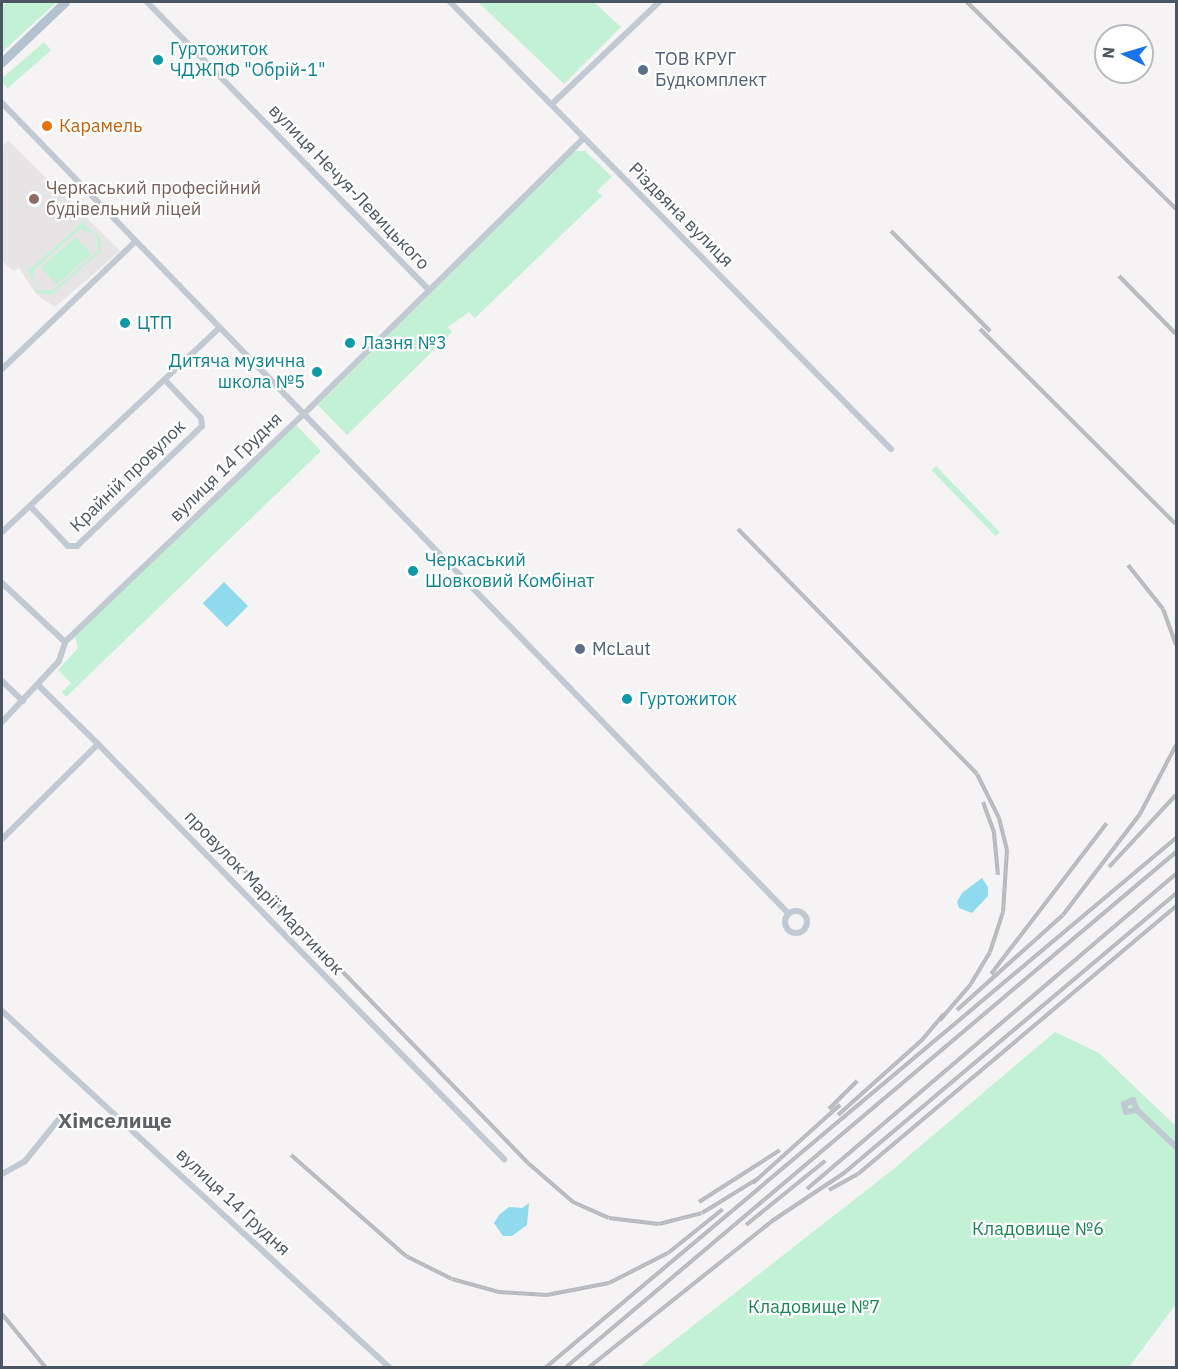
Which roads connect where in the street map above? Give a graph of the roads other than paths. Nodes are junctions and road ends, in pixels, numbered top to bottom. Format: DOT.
graph roads {
  1 [pos="65,2"];
  2 [pos="147,2"];
  3 [pos="450,2"];
  4 [pos="659,2"];
  5 [pos="2,62"];
  6 [pos="2,103"];
  7 [pos="552,104"];
  8 [pos="584,138"];
  9 [pos="136,241"];
  10 [pos="429,290"];
  11 [pos="220,327"];
  12 [pos="2,369"];
  13 [pos="166,381"];
  14 [pos="304,414"];
  15 [pos="891,449"];
  16 [pos="31,507"];
  17 [pos="2,532"];
  18 [pos="2,583"];
  19 [pos="65,642"];
  20 [pos="2,681"];
  21 [pos="38,685"];
  22 [pos="23,701"];
  23 [pos="2,722"];
  24 [pos="98,744"];
  25 [pos="2,839"];
  26 [pos="788,913"];
  27 [pos="2,1011"];
  28 [pos="1137,1110"];
  29 [pos="60,1118"];
  30 [pos="1176,1147"];
  31 [pos="504,1158"];
  32 [pos="2,1174"];
  33 [pos="390,1368"];
  1 -- 5 [label="main road"];
  2 -- 10 [label="street, вулиця Нечуя-Левицького"];
  3 -- 7 [label="street, Різдвяна вулиця"];
  4 -- 7 [label="street"];
  6 -- 9 [label="street"];
  7 -- 8 [label="street, Різдвяна вулиця"];
  8 -- 10 [label="street, вулиця 14 Грудня"];
  8 -- 15 [label="street, Різдвяна вулиця"];
  9 -- 11 [label="street"];
  9 -- 12 [label="street"];
  10 -- 14 [label="street, вулиця 14 Грудня"];
  11 -- 13 [label="street"];
  11 -- 14 [label="street"];
  13 -- 16 [label="street"];
  13 -- 16 [label="street, Крайній провулок"];
  14 -- 19 [label="street, вулиця 14 Грудня"];
  14 -- 26 [label="street"];
  16 -- 17 [label="street"];
  18 -- 19 [label="street"];
  19 -- 21 [label="street, вулиця 14 Грудня"];
  20 -- 22 [label="street"];
  21 -- 22 [label="street, вулиця 14 Грудня"];
  21 -- 24 [label="street, провулок Марії Мартинюк"];
  22 -- 23 [label="street, вулиця 14 Грудня"];
  24 -- 25 [label="street"];
  24 -- 31 [label="street, провулок Марії Мартинюк"];
  27 -- 33 [label="street, вулиця 14 Грудня"];
  28 -- 30 [label="street"];
  29 -- 32 [label="street"];
}
